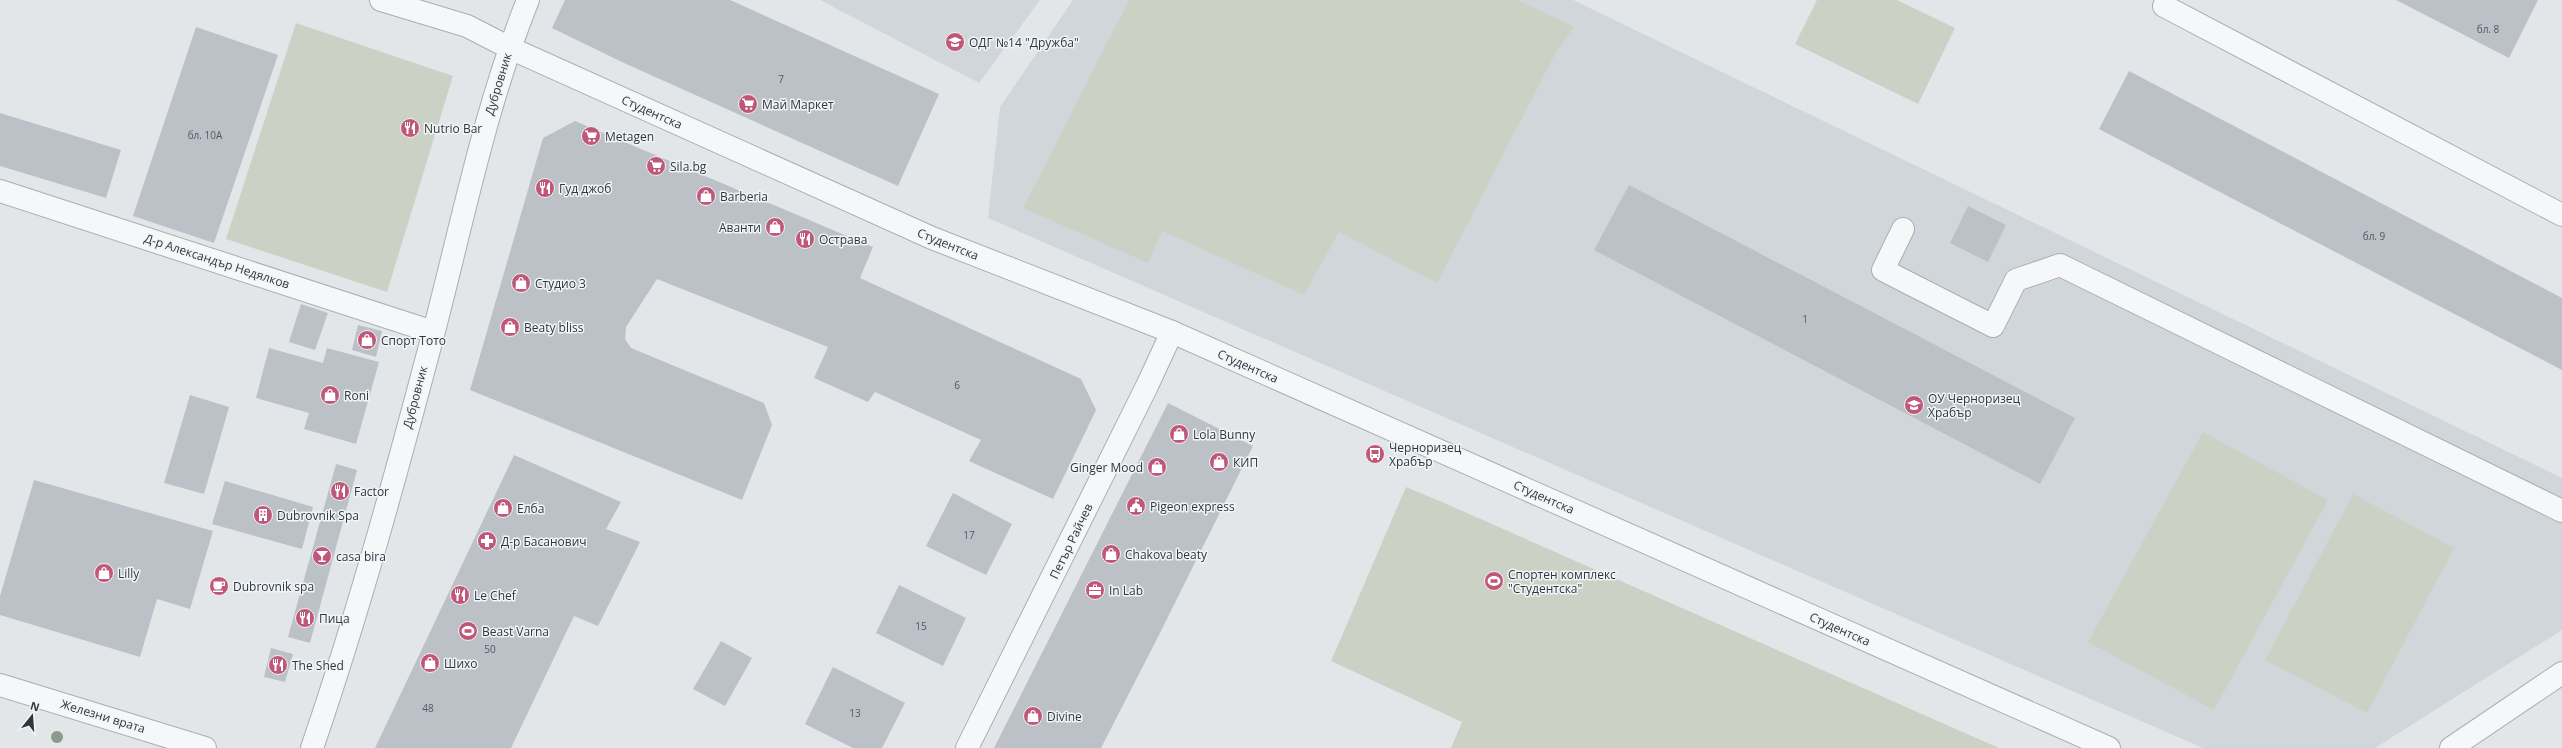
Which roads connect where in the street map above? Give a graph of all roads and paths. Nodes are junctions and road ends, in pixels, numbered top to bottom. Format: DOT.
graph roads {
  1 [pos="380,0"];
  2 [pos="528,0"];
  3 [pos="2164,6"];
  4 [pos="510,48"];
  5 [pos="0,191"];
  6 [pos="2562,215"];
  7 [pos="1903,230"];
  8 [pos="433,332"];
  9 [pos="1172,332"];
  10 [pos="2562,511"];
  11 [pos="2562,673"];
  12 [pos="0,685"];
  13 [pos="205,748"];
  14 [pos="312,748"];
  15 [pos="967,748"];
  16 [pos="2109,748"];
  17 [pos="2451,748"];
  1 -- 4 [label="street, Студентска"];
  2 -- 4 [label="street, Дубровник"];
  3 -- 6 [label="street"];
  4 -- 8 [label="street, Дубровник"];
  4 -- 9 [label="street, Студентска"];
  5 -- 8 [label="street, Д-р Александър Недялков"];
  7 -- 10 [label="street"];
  8 -- 14 [label="street, Дубровник"];
  9 -- 15 [label="street, Петър Райчев"];
  9 -- 16 [label="street, Студентска"];
  11 -- 17 [label="street"];
  12 -- 13 [label="street, Железни врата"];
}
